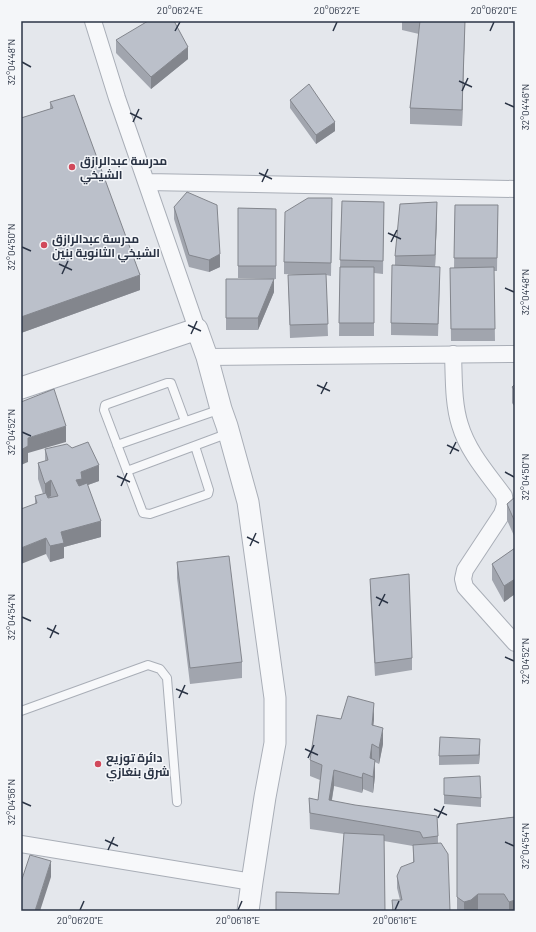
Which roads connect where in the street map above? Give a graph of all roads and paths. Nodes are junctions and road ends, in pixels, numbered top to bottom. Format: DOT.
graph roads {
  1 [pos="96,22"];
  2 [pos="147,182"];
  3 [pos="515,189"];
  4 [pos="197,328"];
  5 [pos="453,354"];
  6 [pos="515,354"];
  7 [pos="207,358"];
  8 [pos="21,388"];
  9 [pos="221,409"];
  10 [pos="185,421"];
  11 [pos="229,433"];
  12 [pos="117,445"];
  13 [pos="194,446"];
  14 [pos="127,471"];
  15 [pos="515,644"];
  16 [pos="21,711"];
  17 [pos="177,802"];
  18 [pos="21,844"];
  19 [pos="252,882"];
  20 [pos="248,911"];
  1 -- 2 [label="street"];
  2 -- 3 [label="street"];
  2 -- 4 [label="street"];
  4 -- 7 [label="street"];
  4 -- 8 [label="street"];
  5 -- 6 [label="street"];
  5 -- 7 [label="street"];
  5 -- 15 [label="street"];
  7 -- 9 [label="street"];
  9 -- 10 [label="lane"];
  9 -- 11 [label="street"];
  10 -- 12 [label="lane"];
  10 -- 12 [label="lane"];
  11 -- 13 [label="lane"];
  11 -- 19 [label="street"];
  12 -- 14 [label="lane"];
  13 -- 14 [label="lane"];
  13 -- 14 [label="lane"];
  16 -- 17 [label="lane"];
  18 -- 19 [label="street"];
  19 -- 20 [label="street"];
}
